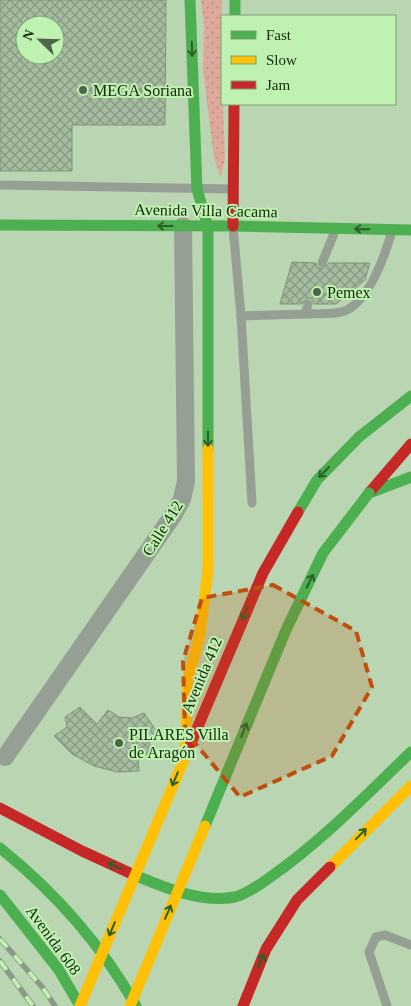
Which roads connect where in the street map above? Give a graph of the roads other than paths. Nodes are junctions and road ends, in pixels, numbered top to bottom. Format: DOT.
graph roads {
  1 [pos="190,0"];
  2 [pos="235,0"];
  3 [pos="235,15"];
  4 [pos="234,105"];
  5 [pos="0,185"];
  6 [pos="197,188"];
  7 [pos="234,190"];
  8 [pos="0,225"];
  9 [pos="183,226"];
  10 [pos="233,226"];
  11 [pos="208,227"];
  12 [pos="336,228"];
  13 [pos="393,230"];
  14 [pos="411,230"];
  15 [pos="322,263"];
  16 [pos="308,304"];
  17 [pos="305,314"];
  18 [pos="241,316"];
  19 [pos="411,396"];
  20 [pos="411,444"];
  21 [pos="411,477"];
  22 [pos="369,493"];
  23 [pos="252,504"];
  24 [pos="411,752"];
  25 [pos="185,753"];
  26 [pos="5,757"];
  27 [pos="411,786"];
  28 [pos="0,808"];
  29 [pos="0,848"];
  30 [pos="0,895"];
  31 [pos="411,945"];
  32 [pos="80,1006"];
  33 [pos="130,1006"];
  34 [pos="136,1006"];
  35 [pos="243,1006"];
  36 [pos="387,1006"];
  1 -- 6 [label="main road, one-way"];
  2 -- 3 [label="main road"];
  4 -- 7 [label="main road"];
  5 -- 6 [label="lane"];
  6 -- 7 [label="lane"];
  6 -- 11 [label="main road"];
  7 -- 10 [label="main road"];
  9 -- 8 [label="main road, Avenida Villa Cacama, one-way"];
  9 -- 11 [label="main road, Avenida Villa Cacama"];
  9 -- 26 [label="street, Calle 412"];
  10 -- 11 [label="main road, Avenida Villa Cacama"];
  10 -- 12 [label="main road, Avenida Villa Cacama"];
  10 -- 18 [label="lane"];
  11 -- 25 [label="main road, one-way"];
  13 -- 12 [label="main road, Avenida Villa Cacama, one-way"];
  12 -- 15 [label="lane"];
  13 -- 14 [label="main road, Avenida Villa Cacama"];
  13 -- 17 [label="lane"];
  16 -- 17 [label="lane"];
  17 -- 18 [label="lane"];
  18 -- 23 [label="lane"];
  19 -- 25 [label="main road, Avenida 412, one-way, bridge"];
  20 -- 22 [label="main road"];
  21 -- 22 [label="main road"];
  33 -- 22 [label="main road, one-way, bridge"];
  24 -- 28 [label="main road, one-way"];
  25 -- 32 [label="main road, Avenida 412, one-way, bridge"];
  35 -- 27 [label="main road, one-way"];
  29 -- 34 [label="main road"];
  30 -- 32 [label="main road, Avenida 608"];
  31 -- 36 [label="lane"];
}
